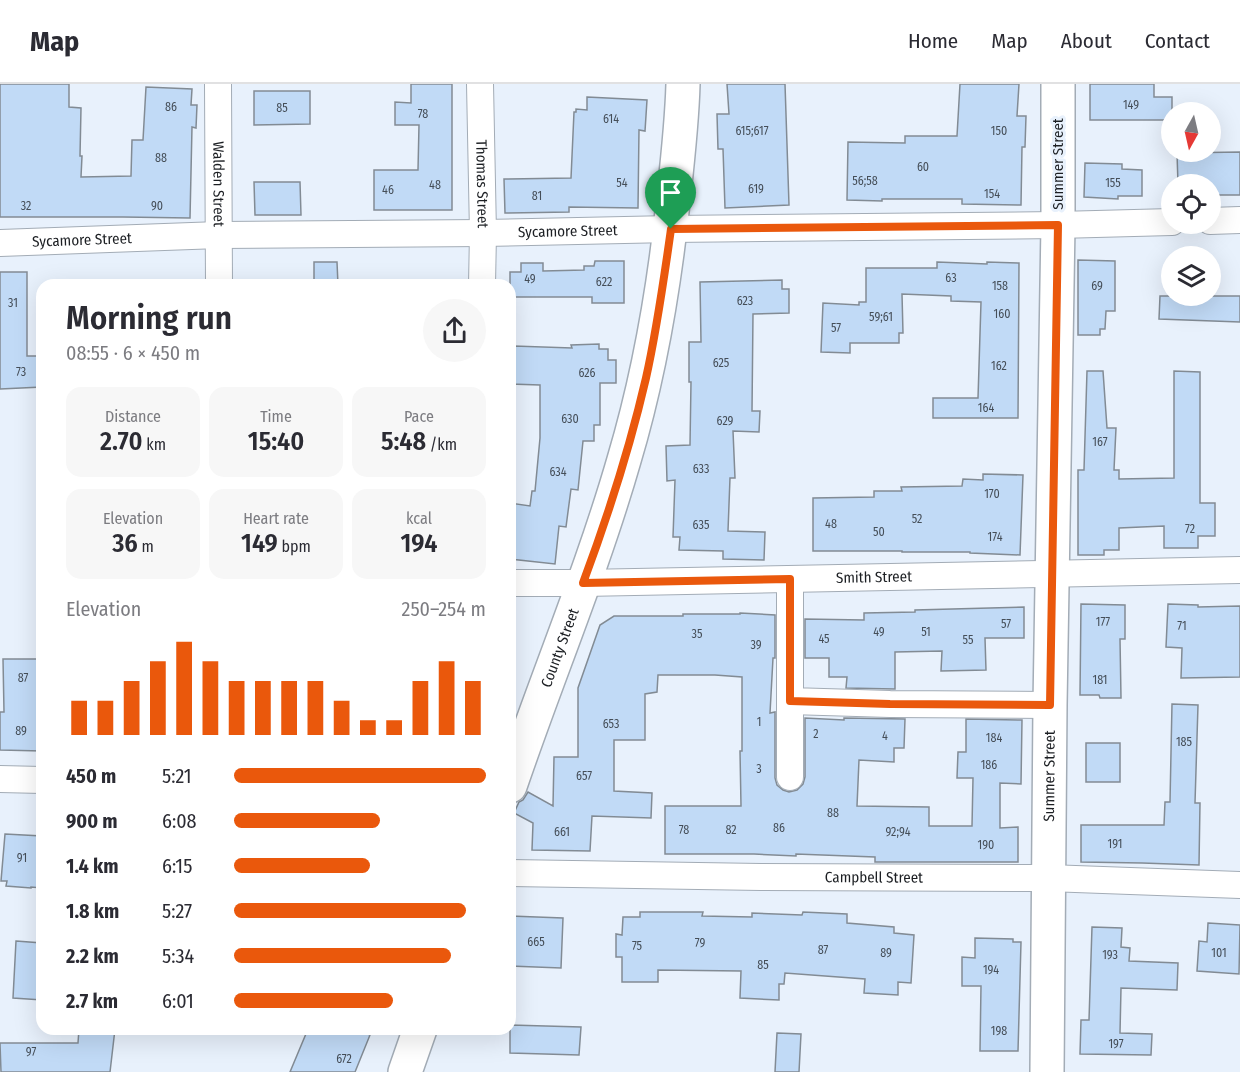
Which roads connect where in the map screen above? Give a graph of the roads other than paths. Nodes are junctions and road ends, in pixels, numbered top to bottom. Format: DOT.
graph roads {
  1 [pos="218,84"];
  2 [pos="480,84"];
  3 [pos="683,84"];
  4 [pos="1058,84"];
  5 [pos="1221,220"];
  6 [pos="1240,220"];
  7 [pos="1161,222"];
  8 [pos="1058,225"];
  9 [pos="671,229"];
  10 [pos="483,233"];
  11 [pos="219,235"];
  12 [pos="0,243"];
  13 [pos="219,279"];
  14 [pos="482,279"];
  15 [pos="1240,570"];
  16 [pos="1052,574"];
  17 [pos="790,579"];
  18 [pos="516,583"];
  19 [pos="583,583"];
  20 [pos="790,701"];
  21 [pos="1050,705"];
  22 [pos="516,769"];
  23 [pos="790,777"];
  24 [pos="0,779"];
  25 [pos="36,780"];
  26 [pos="516,873"];
  27 [pos="1048,878"];
  28 [pos="1240,885"];
  29 [pos="418,1035"];
  30 [pos="405,1072"];
  31 [pos="1047,1072"];
  1 -- 11 [label="street, Walden Street"];
  2 -- 10 [label="street, Thomas Street"];
  3 -- 9 [label="main road, County Street"];
  4 -- 8 [label="main road, Summer Street"];
  5 -- 6 [label="street"];
  7 -- 8 [label="street, Sycamore Street"];
  8 -- 9 [label="street, Sycamore Street"];
  8 -- 16 [label="main road, Summer Street"];
  9 -- 10 [label="street, Sycamore Street"];
  9 -- 19 [label="main road, County Street"];
  10 -- 11 [label="street, Sycamore Street"];
  10 -- 14 [label="street, Thomas Street"];
  11 -- 12 [label="street, Sycamore Street"];
  11 -- 13 [label="street, Walden Street"];
  15 -- 16 [label="street, Smith Street"];
  16 -- 17 [label="street, Smith Street"];
  16 -- 21 [label="main road, Summer Street"];
  17 -- 19 [label="street, Smith Street"];
  17 -- 20 [label="street"];
  18 -- 19 [label="street, Smith Street"];
  19 -- 22 [label="main road, County Street"];
  20 -- 21 [label="street"];
  20 -- 23 [label="street"];
  21 -- 27 [label="main road, Summer Street"];
  24 -- 25 [label="street"];
  26 -- 27 [label="street, Campbell Street"];
  27 -- 28 [label="street, Campbell Street"];
  27 -- 31 [label="main road, Summer Street"];
  29 -- 30 [label="main road"];
}
